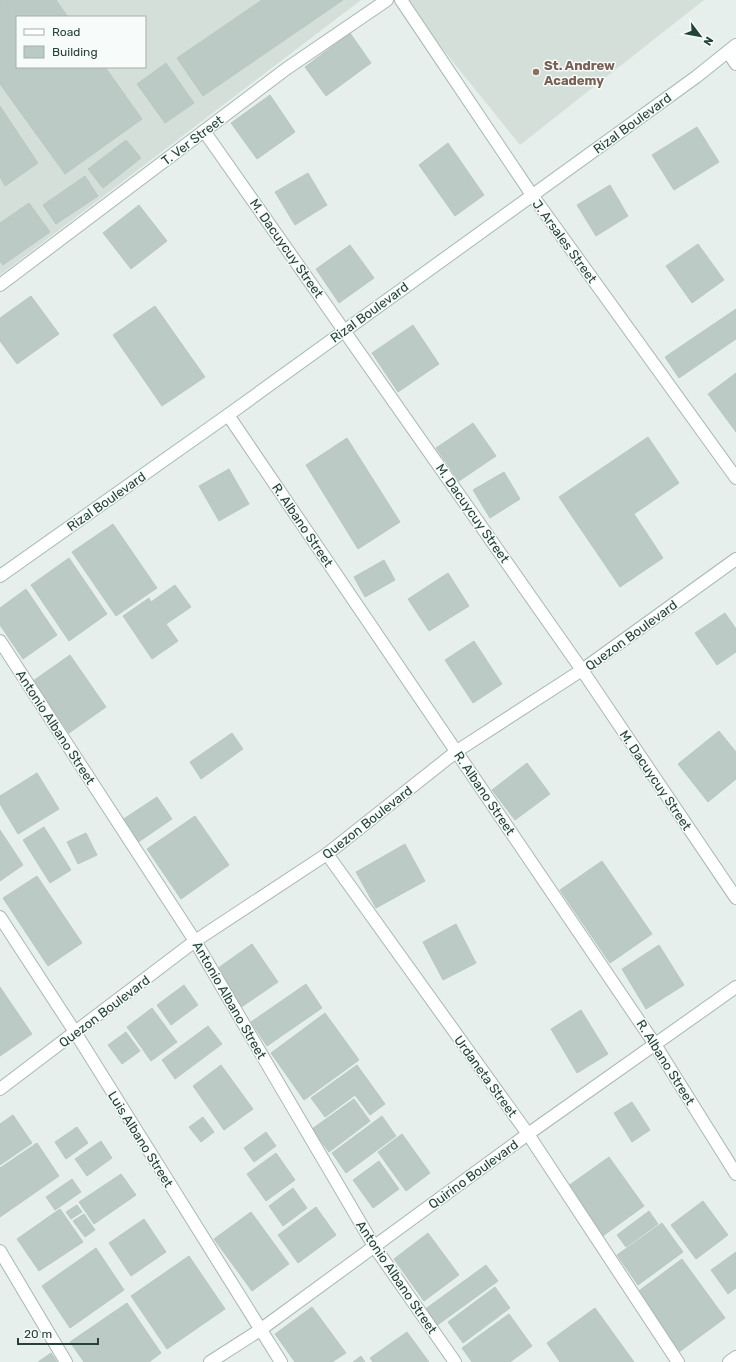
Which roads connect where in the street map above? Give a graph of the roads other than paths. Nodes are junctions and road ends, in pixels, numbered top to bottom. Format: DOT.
graph roads {
  1 [pos="387,0"];
  2 [pos="401,0"];
  3 [pos="732,49"];
  4 [pos="736,64"];
  5 [pos="204,131"];
  6 [pos="532,194"];
  7 [pos="0,285"];
  8 [pos="345,330"];
  9 [pos="228,415"];
  10 [pos="736,478"];
  11 [pos="736,559"];
  12 [pos="0,576"];
  13 [pos="0,641"];
  14 [pos="582,670"];
  15 [pos="457,751"];
  16 [pos="327,854"];
  17 [pos="736,898"];
  18 [pos="0,917"];
  19 [pos="195,941"];
  20 [pos="736,987"];
  21 [pos="75,1032"];
  22 [pos="654,1043"];
  23 [pos="0,1089"];
  24 [pos="528,1134"];
  25 [pos="736,1174"];
  26 [pos="374,1246"];
  27 [pos="0,1251"];
  28 [pos="260,1330"];
  29 [pos="736,1357"];
  30 [pos="66,1362"];
  31 [pos="210,1362"];
  32 [pos="281,1362"];
  33 [pos="455,1362"];
  34 [pos="678,1362"];
  35 [pos="729,1362"];
  1 -- 5 [label="street, T. Ver Street"];
  2 -- 6 [label="street, J. Arsales Street"];
  3 -- 4 [label="street"];
  3 -- 6 [label="street, Rizal Boulevard"];
  5 -- 7 [label="street, T. Ver Street"];
  5 -- 8 [label="street, M. Dacuycuy Street"];
  6 -- 8 [label="street, Rizal Boulevard"];
  6 -- 10 [label="street, J. Arsales Street"];
  8 -- 9 [label="street, Rizal Boulevard"];
  8 -- 14 [label="street, M. Dacuycuy Street"];
  9 -- 12 [label="street, Rizal Boulevard"];
  9 -- 15 [label="street, R. Albano Street"];
  11 -- 14 [label="street, Quezon Boulevard"];
  13 -- 19 [label="street, Antonio Albano Street"];
  14 -- 15 [label="street, Quezon Boulevard"];
  14 -- 17 [label="street, M. Dacuycuy Street"];
  15 -- 16 [label="street, Quezon Boulevard"];
  15 -- 22 [label="street, R. Albano Street"];
  16 -- 19 [label="street, Quezon Boulevard"];
  16 -- 24 [label="street, Urdaneta Street"];
  18 -- 21 [label="street, Luis Albano Street"];
  19 -- 21 [label="street, Quezon Boulevard"];
  19 -- 26 [label="street, Antonio Albano Street"];
  20 -- 22 [label="street, Quirino Boulevard"];
  21 -- 23 [label="street, Quezon Boulevard"];
  21 -- 28 [label="street, Luis Albano Street"];
  22 -- 24 [label="street, Quirino Boulevard"];
  22 -- 25 [label="street, R. Albano Street"];
  24 -- 26 [label="street, Quirino Boulevard"];
  24 -- 34 [label="street, Urdaneta Street"];
  26 -- 28 [label="street, Quirino Boulevard"];
  26 -- 33 [label="street, Antonio Albano Street"];
  27 -- 30 [label="street"];
  28 -- 31 [label="street, Quirino Boulevard"];
  28 -- 32 [label="street, Luis Albano Street"];
  29 -- 35 [label="street"];
}
